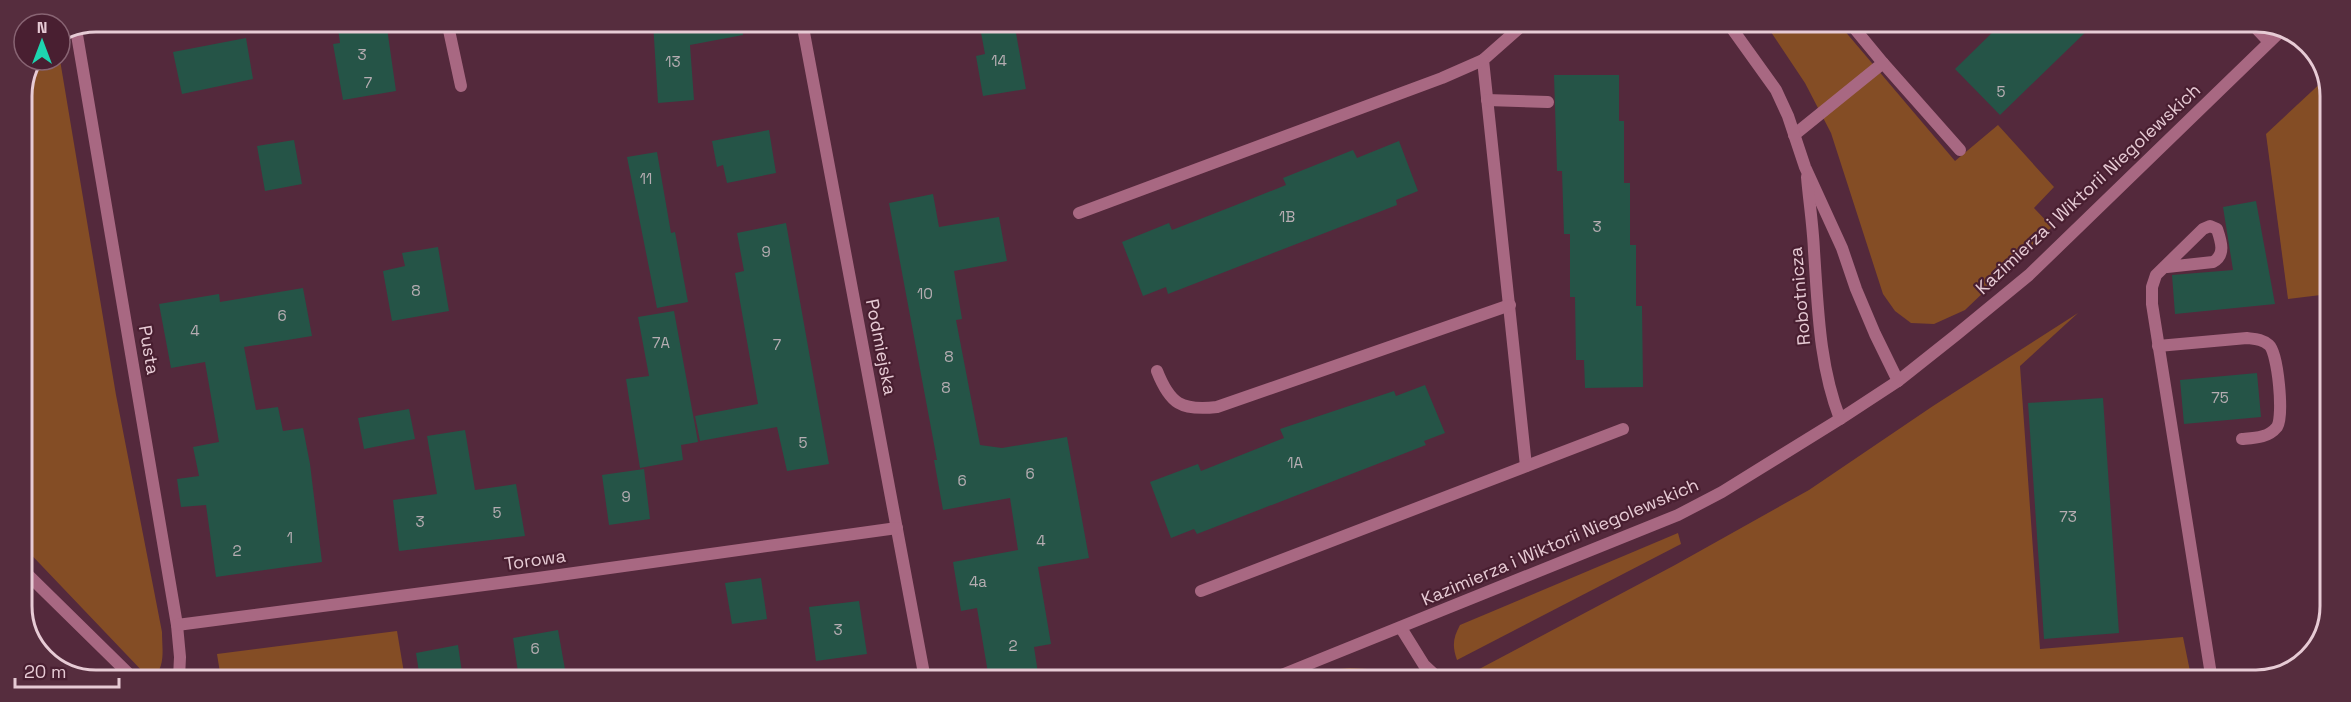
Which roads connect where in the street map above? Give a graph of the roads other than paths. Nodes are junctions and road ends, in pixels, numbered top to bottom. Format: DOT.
graph roads {
  1 [pos="449,32"];
  2 [pos="804,32"];
  3 [pos="1515,32"];
  4 [pos="1734,32"];
  5 [pos="1858,32"];
  6 [pos="2260,32"];
  7 [pos="77,35"];
  8 [pos="2276,35"];
  9 [pos="2269,42"];
  10 [pos="1483,60"];
  11 [pos="1883,63"];
  12 [pos="460,86"];
  13 [pos="1487,100"];
  14 [pos="1548,102"];
  15 [pos="1794,135"];
  16 [pos="1960,150"];
  17 [pos="1805,166"];
  18 [pos="1079,213"];
  19 [pos="2167,267"];
  20 [pos="1510,304"];
  21 [pos="2158,346"];
  22 [pos="1157,371"];
  23 [pos="1898,381"];
  24 [pos="1840,419"];
  25 [pos="1623,429"];
  26 [pos="2242,439"];
  27 [pos="1526,466"];
  28 [pos="897,528"];
  29 [pos="32,579"];
  30 [pos="1201,591"];
  31 [pos="177,625"];
  32 [pos="1401,628"];
  33 [pos="124,670"];
  34 [pos="179,670"];
  35 [pos="923,670"];
  36 [pos="1294,670"];
  37 [pos="1430,670"];
  38 [pos="2210,670"];
  1 -- 12 [label="street"];
  2 -- 28 [label="street, Podmiejska"];
  3 -- 10 [label="street"];
  4 -- 15 [label="street, Robotnicza"];
  5 -- 11 [label="street"];
  6 -- 9 [label="street"];
  7 -- 31 [label="street, Pusta"];
  8 -- 9 [label="street, Kazimierza i Wiktorii Niegolewskich"];
  9 -- 23 [label="street, Kazimierza i Wiktorii Niegolewskich"];
  10 -- 13 [label="street"];
  10 -- 18 [label="street"];
  11 -- 15 [label="street"];
  11 -- 16 [label="street"];
  13 -- 14 [label="street"];
  13 -- 20 [label="street"];
  15 -- 17 [label="street, Robotnicza"];
  17 -- 23 [label="street, Robotnicza"];
  17 -- 24 [label="street, Robotnicza"];
  19 -- 19 [label="street"];
  19 -- 21 [label="street"];
  20 -- 22 [label="street"];
  20 -- 27 [label="street"];
  21 -- 26 [label="street"];
  21 -- 38 [label="street"];
  23 -- 24 [label="street, Kazimierza i Wiktorii Niegolewskich"];
  24 -- 32 [label="street, Kazimierza i Wiktorii Niegolewskich"];
  25 -- 27 [label="street"];
  27 -- 30 [label="street"];
  28 -- 31 [label="street, Torowa"];
  28 -- 35 [label="street, Podmiejska"];
  29 -- 33 [label="street"];
  31 -- 34 [label="street, Pusta"];
  32 -- 36 [label="street, Kazimierza i Wiktorii Niegolewskich"];
  32 -- 37 [label="street"];
}
